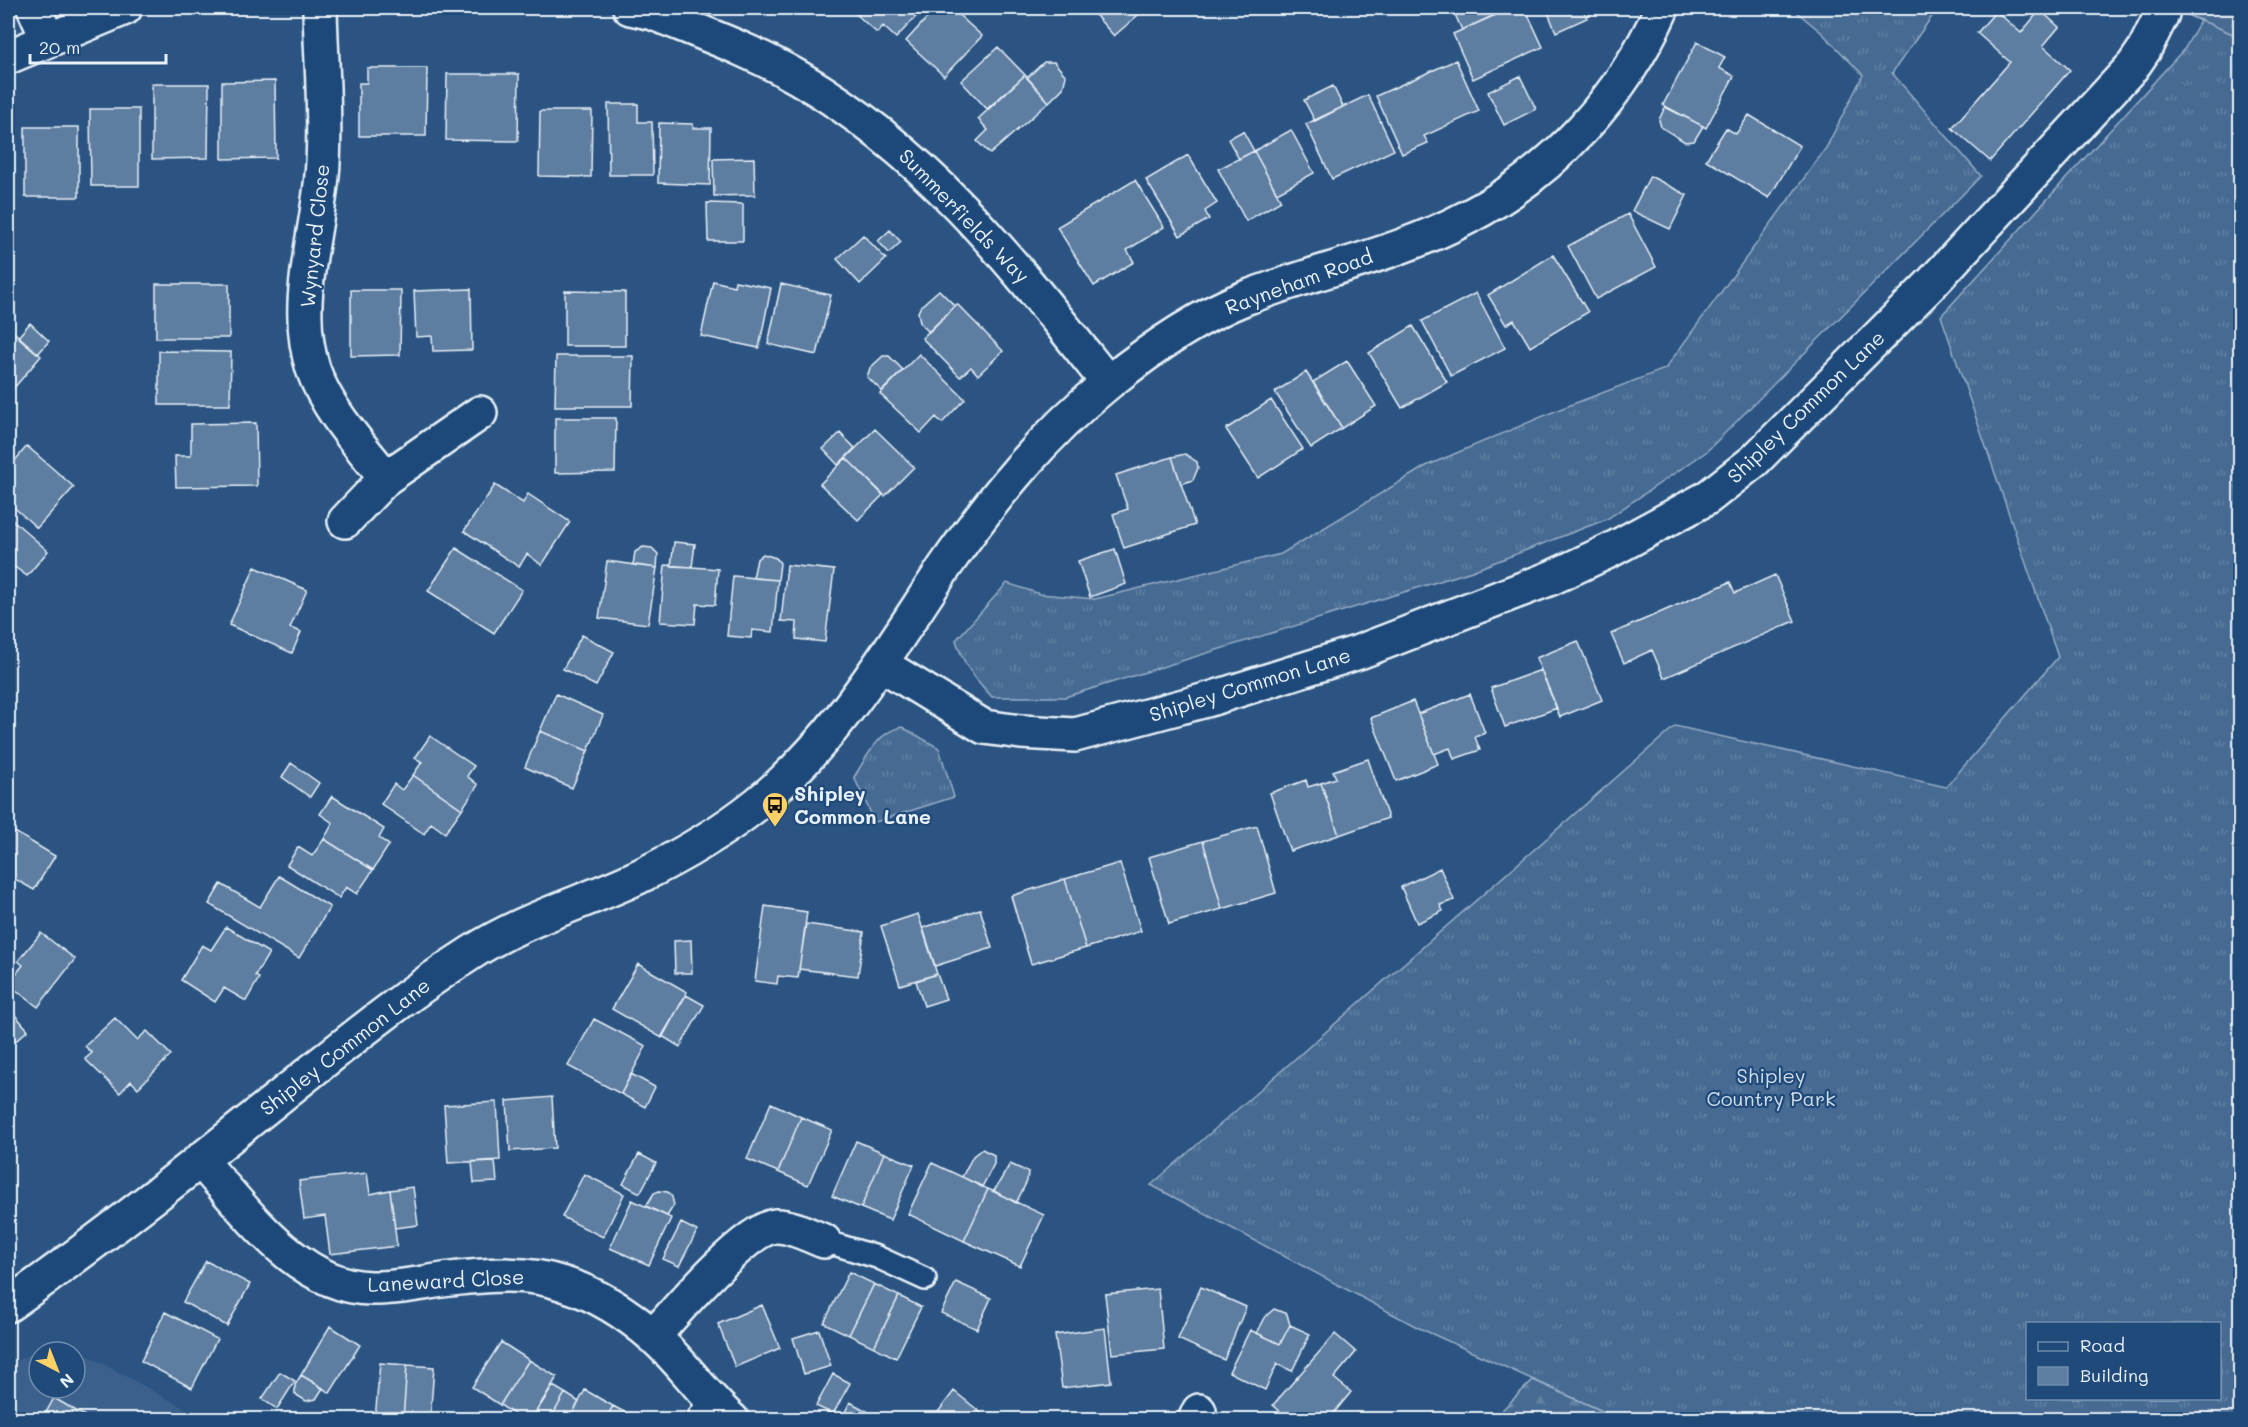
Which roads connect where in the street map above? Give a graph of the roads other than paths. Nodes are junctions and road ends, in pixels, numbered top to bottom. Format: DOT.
graph roads {
  1 [pos="34,8"];
  2 [pos="125,8"];
  3 [pos="320,8"];
  4 [pos="1662,8"];
  5 [pos="646,9"];
  6 [pos="2162,14"];
  7 [pos="48,40"];
  8 [pos="8,57"];
  9 [pos="1108,383"];
  10 [pos="480,413"];
  11 [pos="386,478"];
  12 [pos="345,521"];
  13 [pos="882,664"];
  14 [pos="200,1160"];
  15 [pos="824,1241"];
  16 [pos="925,1279"];
  17 [pos="8,1305"];
  18 [pos="653,1337"];
  19 [pos="713,1413"];
  1 -- 7 [label="street"];
  2 -- 7 [label="street"];
  3 -- 11 [label="street, Wynyard Close"];
  4 -- 9 [label="street, Rayneham Road"];
  5 -- 9 [label="street, Summerfields Way"];
  6 -- 13 [label="street, Shipley Common Lane"];
  7 -- 8 [label="street"];
  9 -- 13 [label="street, Rayneham Road"];
  10 -- 11 [label="street"];
  11 -- 12 [label="street"];
  13 -- 14 [label="street, Shipley Common Lane"];
  14 -- 17 [label="street, Shipley Common Lane"];
  14 -- 18 [label="street, Laneward Close"];
  15 -- 16 [label="lane"];
  15 -- 18 [label="street"];
  18 -- 19 [label="street, Laneward Close"];
}
